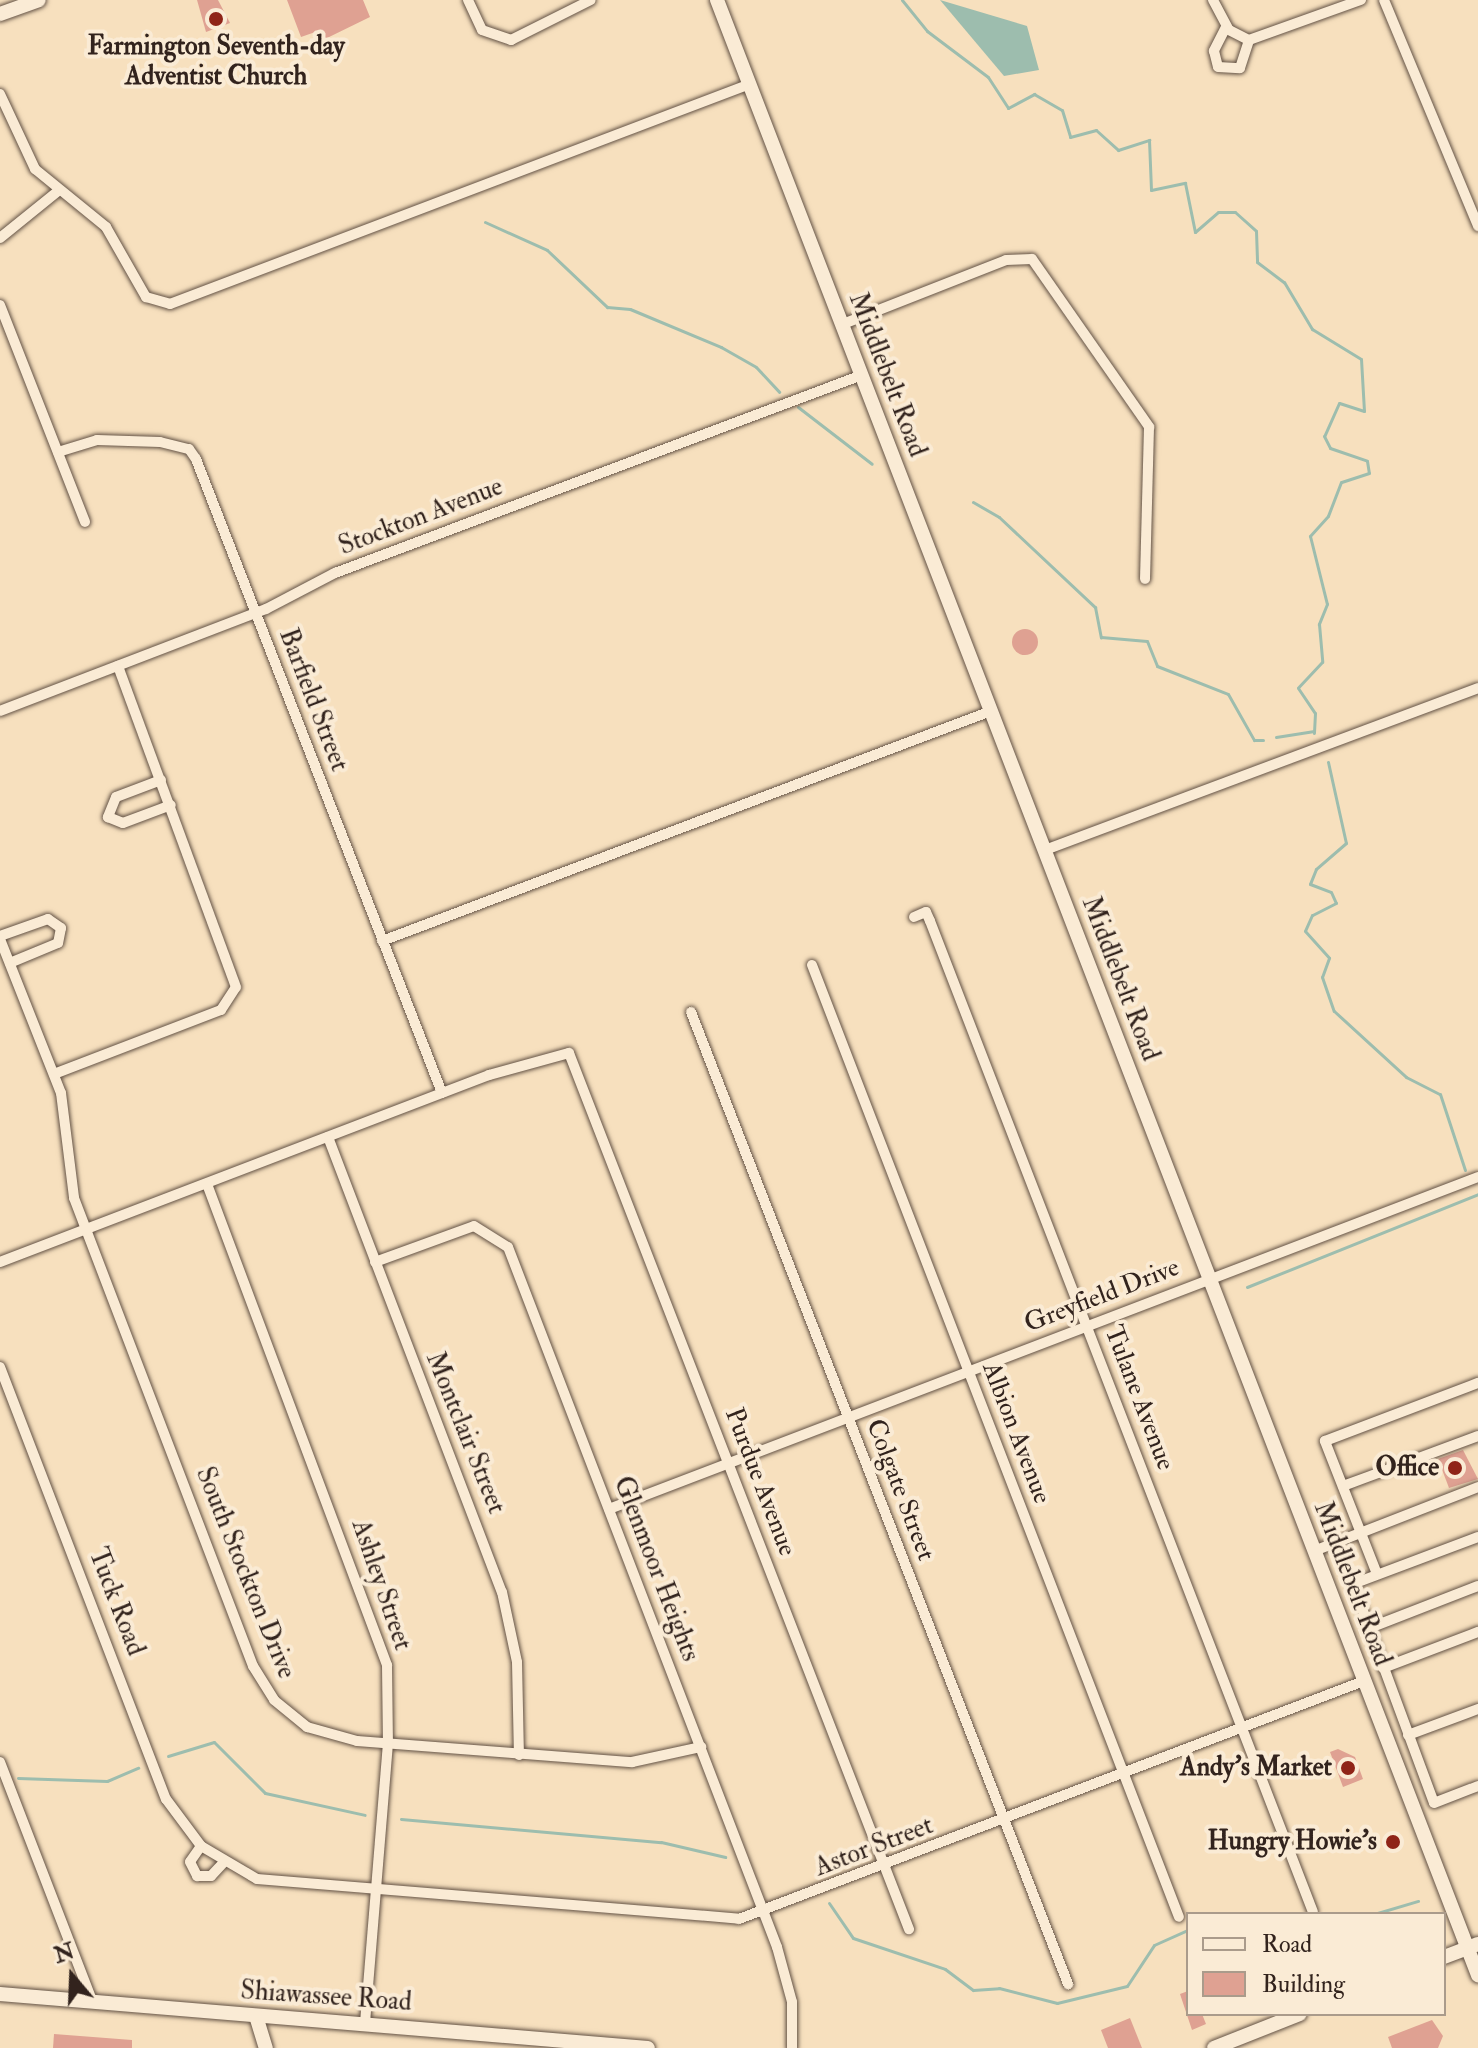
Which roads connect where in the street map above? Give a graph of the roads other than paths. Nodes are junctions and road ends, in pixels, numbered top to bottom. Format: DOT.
graph roads {
  1 [pos="39,0"];
  2 [pos="468,0"];
  3 [pos="591,0"];
  4 [pos="717,0"];
  5 [pos="1213,0"];
  6 [pos="1361,0"];
  7 [pos="1384,0"];
  8 [pos="0,14"];
  9 [pos="1226,27"];
  10 [pos="1249,40"];
  11 [pos="750,84"];
  12 [pos="0,94"];
  13 [pos="58,191"];
  14 [pos="1478,226"];
  15 [pos="0,238"];
  16 [pos="0,305"];
  17 [pos="843,324"];
  18 [pos="862,375"];
  19 [pos="58,452"];
  20 [pos="85,522"];
  21 [pos="1145,579"];
  22 [pos="255,613"];
  23 [pos="118,666"];
  24 [pos="1478,688"];
  25 [pos="0,711"];
  26 [pos="991,711"];
  27 [pos="161,780"];
  28 [pos="171,805"];
  29 [pos="1045,850"];
  30 [pos="914,917"];
  31 [pos="0,938"];
  32 [pos="382,941"];
  33 [pos="10,963"];
  34 [pos="812,965"];
  35 [pos="691,1012"];
  36 [pos="54,1074"];
  37 [pos="442,1093"];
  38 [pos="328,1137"];
  39 [pos="1478,1177"];
  40 [pos="207,1184"];
  41 [pos="86,1229"];
  42 [pos="0,1262"];
  43 [pos="375,1262"];
  44 [pos="1208,1278"];
  45 [pos="1087,1325"];
  46 [pos="0,1367"];
  47 [pos="969,1372"];
  48 [pos="1478,1383"];
  49 [pos="849,1418"];
  50 [pos="1478,1436"];
  51 [pos="730,1464"];
  52 [pos="1343,1486"];
  53 [pos="1478,1487"];
  54 [pos="609,1509"];
  55 [pos="1361,1532"];
  56 [pos="1478,1537"];
  57 [pos="1314,1551"];
  58 [pos="1377,1574"];
  59 [pos="1478,1586"];
  60 [pos="1367,1629"];
  61 [pos="1478,1632"];
  62 [pos="1383,1668"];
  63 [pos="1364,1681"];
  64 [pos="1478,1709"];
  65 [pos="1243,1729"];
  66 [pos="1408,1735"];
  67 [pos="388,1743"];
  68 [pos="701,1747"];
  69 [pos="519,1755"];
  70 [pos="0,1762"];
  71 [pos="1124,1774"];
  72 [pos="1478,1786"];
  73 [pos="1005,1820"];
  74 [pos="201,1846"];
  75 [pos="224,1862"];
  76 [pos="885,1867"];
  77 [pos="375,1893"];
  78 [pos="1313,1912"];
  79 [pos="763,1913"];
  80 [pos="1179,1917"];
  81 [pos="909,1929"];
  82 [pos="1472,1946"];
  83 [pos="1446,1956"];
  84 [pos="1478,1975"];
  85 [pos="1068,1984"];
  86 [pos="0,1994"];
  87 [pos="92,2001"];
  88 [pos="256,2016"];
  89 [pos="1295,2016"];
  90 [pos="365,2024"];
  91 [pos="266,2048"];
  92 [pos="648,2048"];
  93 [pos="792,2048"];
  94 [pos="1214,2048"];
  1 -- 8 [label="street"];
  2 -- 3 [label="street"];
  4 -- 11 [label="street, Middlebelt Road"];
  5 -- 9 [label="street"];
  6 -- 10 [label="street"];
  7 -- 14 [label="street"];
  9 -- 10 [label="street"];
  9 -- 10 [label="street"];
  11 -- 13 [label="street"];
  11 -- 17 [label="street, Middlebelt Road"];
  12 -- 13 [label="street"];
  13 -- 15 [label="street"];
  16 -- 19 [label="street"];
  17 -- 18 [label="street, Middlebelt Road"];
  17 -- 21 [label="street"];
  18 -- 22 [label="street, Stockton Avenue"];
  18 -- 26 [label="street, Middlebelt Road"];
  19 -- 20 [label="street"];
  19 -- 22 [label="street, Barfield Street"];
  22 -- 23 [label="street, Stockton Avenue"];
  22 -- 32 [label="street, Barfield Street"];
  23 -- 25 [label="street, Stockton Avenue"];
  23 -- 27 [label="street"];
  24 -- 29 [label="street"];
  26 -- 29 [label="street, Middlebelt Road"];
  26 -- 32 [label="street"];
  27 -- 28 [label="street"];
  27 -- 28 [label="street"];
  28 -- 36 [label="street"];
  29 -- 44 [label="street, Middlebelt Road"];
  30 -- 45 [label="street, Tulane Avenue"];
  31 -- 33 [label="street, South Stockton Drive"];
  31 -- 33 [label="street"];
  32 -- 37 [label="street, Barfield Street"];
  33 -- 36 [label="street, South Stockton Drive"];
  34 -- 47 [label="street, Albion Avenue"];
  35 -- 49 [label="street, Colgate Street"];
  36 -- 41 [label="street, South Stockton Drive"];
  37 -- 38 [label="street"];
  37 -- 51 [label="street, Purdue Avenue"];
  38 -- 40 [label="street"];
  38 -- 43 [label="street, Montclair Street"];
  39 -- 44 [label="street, Greyfield Drive"];
  40 -- 41 [label="street"];
  40 -- 67 [label="street, Ashley Street"];
  41 -- 42 [label="street"];
  41 -- 67 [label="street, South Stockton Drive"];
  43 -- 54 [label="street, Glenmoor Heights"];
  43 -- 69 [label="street, Montclair Street"];
  44 -- 45 [label="street, Greyfield Drive"];
  44 -- 57 [label="street, Middlebelt Road"];
  45 -- 47 [label="street, Greyfield Drive"];
  45 -- 65 [label="street, Tulane Avenue"];
  46 -- 74 [label="street, Tuck Road"];
  47 -- 49 [label="street, Greyfield Drive"];
  47 -- 71 [label="street, Albion Avenue"];
  48 -- 52 [label="street"];
  49 -- 51 [label="street, Greyfield Drive"];
  49 -- 73 [label="street, Colgate Street"];
  50 -- 52 [label="street"];
  51 -- 54 [label="street, Greyfield Drive"];
  51 -- 76 [label="street, Purdue Avenue"];
  52 -- 55 [label="street"];
  53 -- 55 [label="street"];
  54 -- 68 [label="street, Glenmoor Heights"];
  55 -- 57 [label="street"];
  55 -- 58 [label="street"];
  56 -- 58 [label="street"];
  57 -- 63 [label="street, Middlebelt Road"];
  58 -- 60 [label="street"];
  59 -- 60 [label="street"];
  60 -- 62 [label="street"];
  61 -- 62 [label="street"];
  62 -- 66 [label="street"];
  63 -- 65 [label="street, Astor Street"];
  63 -- 82 [label="street, Middlebelt Road"];
  64 -- 66 [label="street"];
  65 -- 71 [label="street, Astor Street"];
  65 -- 78 [label="street, Tulane Avenue"];
  66 -- 72 [label="street"];
  67 -- 69 [label="street, South Stockton Drive"];
  67 -- 77 [label="street, Ashley Street"];
  68 -- 69 [label="street, South Stockton Drive"];
  68 -- 79 [label="street, Glenmoor Heights"];
  70 -- 87 [label="street"];
  71 -- 73 [label="street, Astor Street"];
  71 -- 80 [label="street, Albion Avenue"];
  73 -- 76 [label="street, Astor Street"];
  73 -- 85 [label="street, Colgate Street"];
  74 -- 75 [label="street, Tuck Road"];
  74 -- 75 [label="street"];
  75 -- 77 [label="street, Tuck Road"];
  76 -- 79 [label="street, Astor Street"];
  76 -- 81 [label="street, Purdue Avenue"];
  77 -- 79 [label="street, Astor Street"];
  77 -- 90 [label="street, Ashley Street"];
  79 -- 93 [label="street, Glenmoor Heights"];
  82 -- 83 [label="street"];
  82 -- 84 [label="street, Middlebelt Road"];
  86 -- 87 [label="street, Shiawassee Road"];
  87 -- 88 [label="street, Shiawassee Road"];
  88 -- 90 [label="street, Shiawassee Road"];
  88 -- 91 [label="street"];
  89 -- 94 [label="street"];
  90 -- 92 [label="street, Shiawassee Road"];
}
